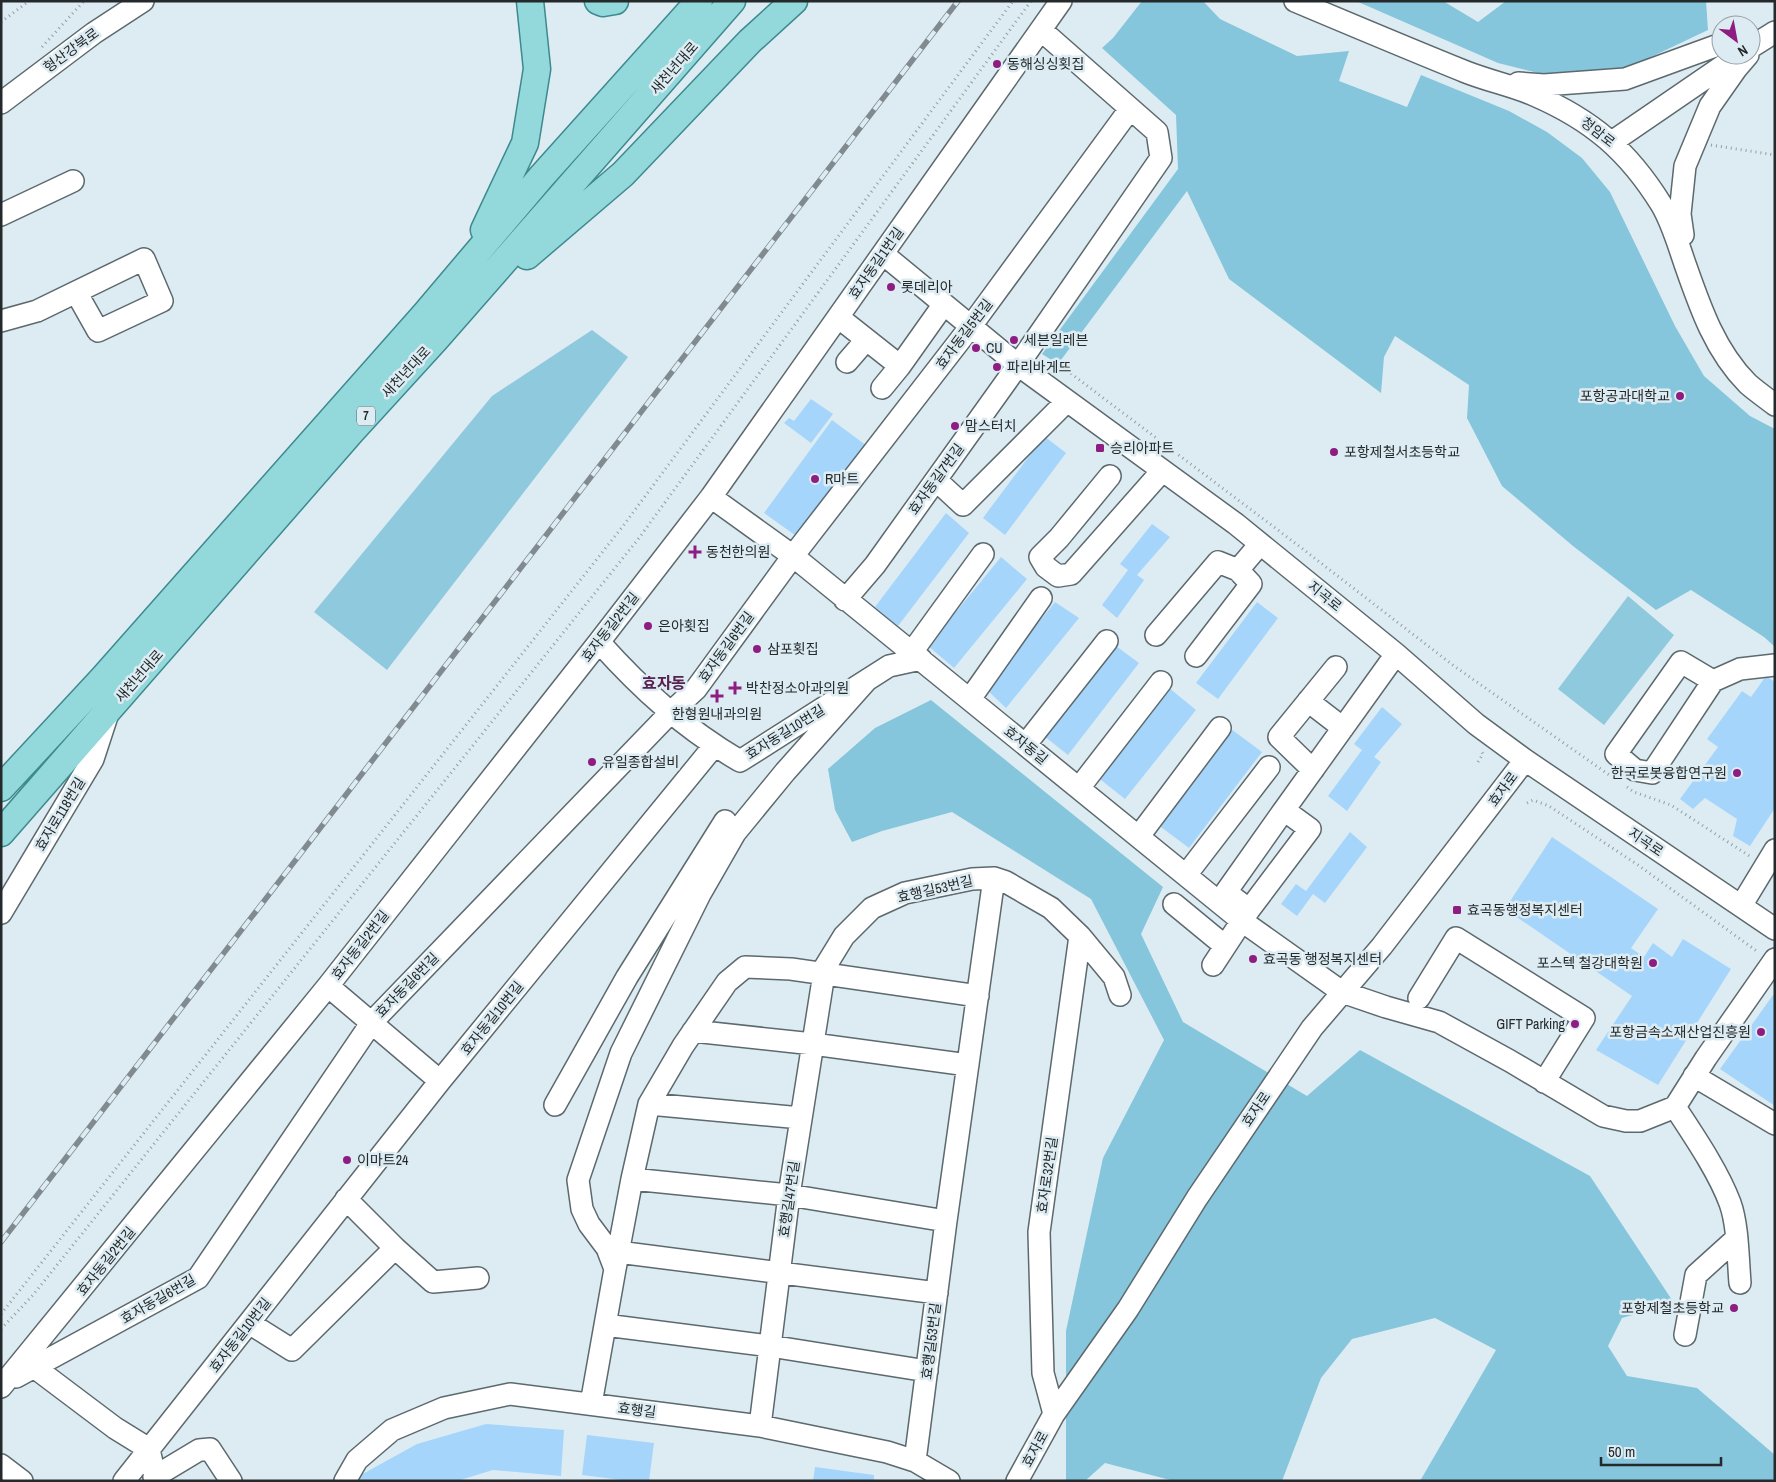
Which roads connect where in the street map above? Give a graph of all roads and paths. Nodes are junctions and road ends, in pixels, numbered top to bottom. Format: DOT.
graph roads {
  1 [pos="29,1"];
  2 [pos="143,1"];
  3 [pos="530,1"];
  4 [pos="598,1"];
  5 [pos="615,1"];
  6 [pos="699,1"];
  7 [pos="732,1"];
  8 [pos="794,1"];
  9 [pos="1013,1"];
  10 [pos="1031,1"];
  11 [pos="1061,1"];
  12 [pos="1294,1"];
  13 [pos="1,22"];
  14 [pos="1041,30"];
  15 [pos="1711,48"];
  16 [pos="1724,65"];
  17 [pos="1739,65"];
  18 [pos="1489,82"];
  19 [pos="1,102"];
  20 [pos="1130,109"];
  21 [pos="1612,142"];
  22 [pos="1694,142"];
  23 [pos="1775,155"];
  24 [pos="73,181"];
  25 [pos="1,216"];
  26 [pos="883,254"];
  27 [pos="1690,280"];
  28 [pos="76,292"];
  29 [pos="944,304"];
  30 [pos="425,314"];
  31 [pos="838,317"];
  32 [pos="454,318"];
  33 [pos="1,321"];
  34 [pos="970,326"];
  35 [pos="866,340"];
  36 [pos="847,362"];
  37 [pos="1018,365"];
  38 [pos="900,366"];
  39 [pos="882,388"];
  40 [pos="1059,396"];
  41 [pos="1775,405"];
  42 [pos="1162,470"];
  43 [pos="1110,476"];
  44 [pos="936,480"];
  45 [pos="710,497"];
  46 [pos="1088,502"];
  47 [pos="1115,525"];
  48 [pos="1260,544"];
  49 [pos="983,554"];
  50 [pos="793,556"];
  51 [pos="1238,570"];
  52 [pos="1041,598"];
  53 [pos="845,600"];
  54 [pos="1156,635"];
  55 [pos="1108,641"];
  56 [pos="599,642"];
  57 [pos="1396,654"];
  58 [pos="916,655"];
  59 [pos="1196,656"];
  60 [pos="1775,665"];
  61 [pos="1336,667"];
  62 [pos="866,681"];
  63 [pos="1713,681"];
  64 [pos="1161,682"];
  65 [pos="970,699"];
  66 [pos="1308,701"];
  67 [pos="110,710"];
  68 [pos="670,713"];
  69 [pos="1220,728"];
  70 [pos="1343,728"];
  71 [pos="1026,744"];
  72 [pos="714,746"];
  73 [pos="1525,760"];
  74 [pos="1270,767"];
  75 [pos="1312,770"];
  76 [pos="1618,781"];
  77 [pos="1626,787"];
  78 [pos="1,788"];
  79 [pos="1079,788"];
  80 [pos="1527,803"];
  81 [pos="1284,810"];
  82 [pos="739,828"];
  83 [pos="1,833"];
  84 [pos="1139,836"];
  85 [pos="1770,858"];
  86 [pos="1186,875"];
  87 [pos="994,878"];
  88 [pos="1174,904"];
  89 [pos="1741,906"];
  90 [pos="1,913"];
  91 [pos="1245,915"];
  92 [pos="1775,929"];
  93 [pos="1080,936"];
  94 [pos="1225,946"];
  95 [pos="1767,956"];
  96 [pos="1213,965"];
  97 [pos="824,974"];
  98 [pos="328,986"];
  99 [pos="1342,992"];
  100 [pos="1120,995"];
  101 [pos="978,996"];
  102 [pos="1419,998"];
  103 [pos="372,1022"];
  104 [pos="693,1031"];
  105 [pos="813,1044"];
  106 [pos="968,1065"];
  107 [pos="1694,1076"];
  108 [pos="440,1081"];
  109 [pos="1544,1082"];
  110 [pos="649,1104"];
  111 [pos="555,1105"];
  112 [pos="1675,1107"];
  113 [pos="801,1118"];
  114 [pos="1775,1124"];
  115 [pos="632,1179"];
  116 [pos="789,1195"];
  117 [pos="346,1199"];
  118 [pos="946,1221"];
  119 [pos="1737,1238"];
  120 [pos="395,1248"];
  121 [pos="616,1260"];
  122 [pos="780,1273"];
  123 [pos="478,1278"];
  124 [pos="1740,1283"];
  125 [pos="937,1293"];
  126 [pos="1,1314"];
  127 [pos="249,1323"];
  128 [pos="605,1325"];
  129 [pos="1,1329"];
  130 [pos="1685,1335"];
  131 [pos="770,1346"];
  132 [pos="34,1367"];
  133 [pos="927,1371"];
  134 [pos="4,1385"];
  135 [pos="591,1404"];
  136 [pos="1054,1414"];
  137 [pos="760,1426"];
  138 [pos="149,1449"];
  139 [pos="915,1461"];
  140 [pos="1,1465"];
  141 [pos="155,1479"];
  142 [pos="22,1481"];
  143 [pos="124,1481"];
  144 [pos="231,1481"];
  145 [pos="345,1481"];
  146 [pos="949,1481"];
  147 [pos="1017,1481"];
  1 -- 13 [label="path"];
  2 -- 19 [label="street, 형산강북로"];
  3 -- 30 [label="main road"];
  4 -- 5 [label="main road"];
  6 -- 30 [label="main road, 새천년대로 / 7"];
  7 -- 32 [label="main road, 새천년대로 / 7"];
  8 -- 32 [label="main road"];
  9 -- 126 [label="path"];
  10 -- 129 [label="path"];
  11 -- 14 [label="street, 효자동길1번길"];
  12 -- 18 [label="street, 청암로"];
  14 -- 20 [label="street"];
  14 -- 26 [label="street, 효자동길1번길"];
  15 -- 18 [label="street"];
  16 -- 21 [label="street"];
  17 -- 22 [label="street"];
  18 -- 21 [label="street, 청암로"];
  20 -- 34 [label="street, 효자동길5번길"];
  20 -- 37 [label="street, 효자동길7번길"];
  21 -- 27 [label="street, 청암로"];
  22 -- 23 [label="path"];
  22 -- 27 [label="street"];
  24 -- 25 [label="street"];
  26 -- 29 [label="street, 지곡로"];
  26 -- 31 [label="street, 효자동길1번길"];
  27 -- 41 [label="street, 청암로"];
  28 -- 33 [label="street"];
  29 -- 34 [label="street, 지곡로"];
  29 -- 38 [label="street"];
  30 -- 78 [label="main road, 새천년대로 / 7"];
  31 -- 35 [label="street"];
  31 -- 45 [label="street, 효자동길1번길"];
  32 -- 67 [label="main road, 새천년대로 / 7"];
  34 -- 37 [label="street, 지곡로"];
  34 -- 50 [label="street, 효자동길5번길"];
  35 -- 36 [label="street"];
  35 -- 38 [label="street"];
  37 -- 40 [label="street, 지곡로"];
  37 -- 44 [label="street, 효자동길7번길"];
  38 -- 39 [label="street"];
  40 -- 42 [label="street, 지곡로"];
  40 -- 44 [label="street"];
  40 -- 76 [label="path"];
  42 -- 47 [label="street"];
  42 -- 48 [label="street, 지곡로"];
  43 -- 46 [label="street"];
  44 -- 53 [label="street, 효자동길7번길"];
  45 -- 50 [label="street, 효자동길"];
  45 -- 56 [label="street, 효자동길2번길"];
  46 -- 47 [label="street"];
  46 -- 47 [label="street"];
  48 -- 51 [label="street"];
  48 -- 57 [label="street, 지곡로"];
  49 -- 58 [label="street"];
  50 -- 53 [label="street, 효자동길"];
  50 -- 68 [label="street, 효자동길6번길"];
  51 -- 54 [label="street"];
  51 -- 59 [label="street"];
  52 -- 65 [label="street"];
  53 -- 58 [label="street, 효자동길"];
  55 -- 71 [label="street"];
  56 -- 68 [label="street"];
  56 -- 98 [label="street, 효자동길2번길"];
  57 -- 70 [label="street"];
  57 -- 73 [label="street, 지곡로"];
  58 -- 62 [label="street, 효자동길10번길"];
  58 -- 65 [label="street, 효자동길"];
  60 -- 63 [label="street"];
  61 -- 66 [label="street"];
  62 -- 72 [label="street, 효자동길10번길"];
  62 -- 82 [label="street"];
  63 -- 63 [label="street"];
  64 -- 79 [label="street"];
  65 -- 71 [label="street, 효자동길"];
  66 -- 70 [label="street"];
  66 -- 75 [label="street"];
  67 -- 83 [label="main road, 새천년대로 / 7"];
  67 -- 90 [label="street, 효자로118번길"];
  68 -- 72 [label="street"];
  68 -- 103 [label="street, 효자동길6번길"];
  69 -- 84 [label="street"];
  70 -- 75 [label="street"];
  71 -- 79 [label="street, 효자동길"];
  72 -- 108 [label="street, 효자동길10번길"];
  73 -- 89 [label="street, 지곡로"];
  73 -- 99 [label="street, 효자로"];
  74 -- 86 [label="street"];
  75 -- 81 [label="street"];
  77 -- 85 [label="path"];
  79 -- 84 [label="street, 효자동길"];
  80 -- 95 [label="path"];
  81 -- 91 [label="street"];
  81 -- 91 [label="street"];
  82 -- 111 [label="street"];
  82 -- 121 [label="street"];
  84 -- 86 [label="street, 효자동길"];
  85 -- 89 [label="street"];
  86 -- 91 [label="street, 효자동길"];
  87 -- 93 [label="street"];
  87 -- 97 [label="street, 효행길53번길"];
  87 -- 101 [label="street, 효행길53번길"];
  88 -- 94 [label="street"];
  89 -- 92 [label="street, 지곡로"];
  91 -- 94 [label="street"];
  91 -- 99 [label="street, 효자동길"];
  93 -- 100 [label="street"];
  93 -- 136 [label="street, 효자로32번길"];
  94 -- 96 [label="street"];
  95 -- 107 [label="street"];
  97 -- 101 [label="street"];
  97 -- 104 [label="street"];
  97 -- 105 [label="street, 효행길47번길"];
  98 -- 103 [label="street"];
  98 -- 134 [label="street, 효자동길2번길"];
  99 -- 109 [label="street, 효자동길"];
  99 -- 136 [label="street, 효자로"];
  101 -- 106 [label="street, 효행길53번길"];
  102 -- 109 [label="street"];
  103 -- 108 [label="street"];
  103 -- 132 [label="street, 효자동길6번길"];
  104 -- 105 [label="street"];
  104 -- 110 [label="street"];
  105 -- 106 [label="street"];
  105 -- 113 [label="street, 효행길47번길"];
  106 -- 118 [label="street, 효행길53번길"];
  107 -- 112 [label="street"];
  107 -- 114 [label="street"];
  108 -- 117 [label="street, 효자동길10번길"];
  109 -- 112 [label="street, 효자동길"];
  110 -- 113 [label="street"];
  110 -- 115 [label="street"];
  112 -- 119 [label="street"];
  113 -- 116 [label="street, 효행길47번길"];
  115 -- 116 [label="street"];
  115 -- 121 [label="street"];
  116 -- 118 [label="street"];
  116 -- 122 [label="street, 효행길47번길"];
  117 -- 120 [label="street"];
  117 -- 127 [label="street, 효자동길10번길"];
  118 -- 125 [label="street, 효행길53번길"];
  119 -- 124 [label="street"];
  119 -- 130 [label="street"];
  120 -- 123 [label="street"];
  120 -- 127 [label="street"];
  121 -- 122 [label="street"];
  121 -- 128 [label="street"];
  122 -- 125 [label="street"];
  122 -- 131 [label="street, 효행길47번길"];
  125 -- 133 [label="street, 효행길53번길"];
  127 -- 138 [label="street, 효자동길10번길"];
  128 -- 131 [label="street"];
  128 -- 135 [label="street"];
  131 -- 133 [label="street"];
  131 -- 137 [label="street, 효행길47번길"];
  132 -- 134 [label="street, 효자동길6번길"];
  132 -- 138 [label="street"];
  133 -- 139 [label="street, 효행길53번길"];
  135 -- 137 [label="street, 효행길"];
  135 -- 145 [label="street, 효행길"];
  136 -- 147 [label="street, 효자로"];
  137 -- 139 [label="street, 효행길"];
  138 -- 141 [label="street"];
  138 -- 143 [label="street, 효자동길10번길"];
  139 -- 146 [label="street, 효행길"];
  140 -- 142 [label="street"];
  141 -- 144 [label="street"];
}
